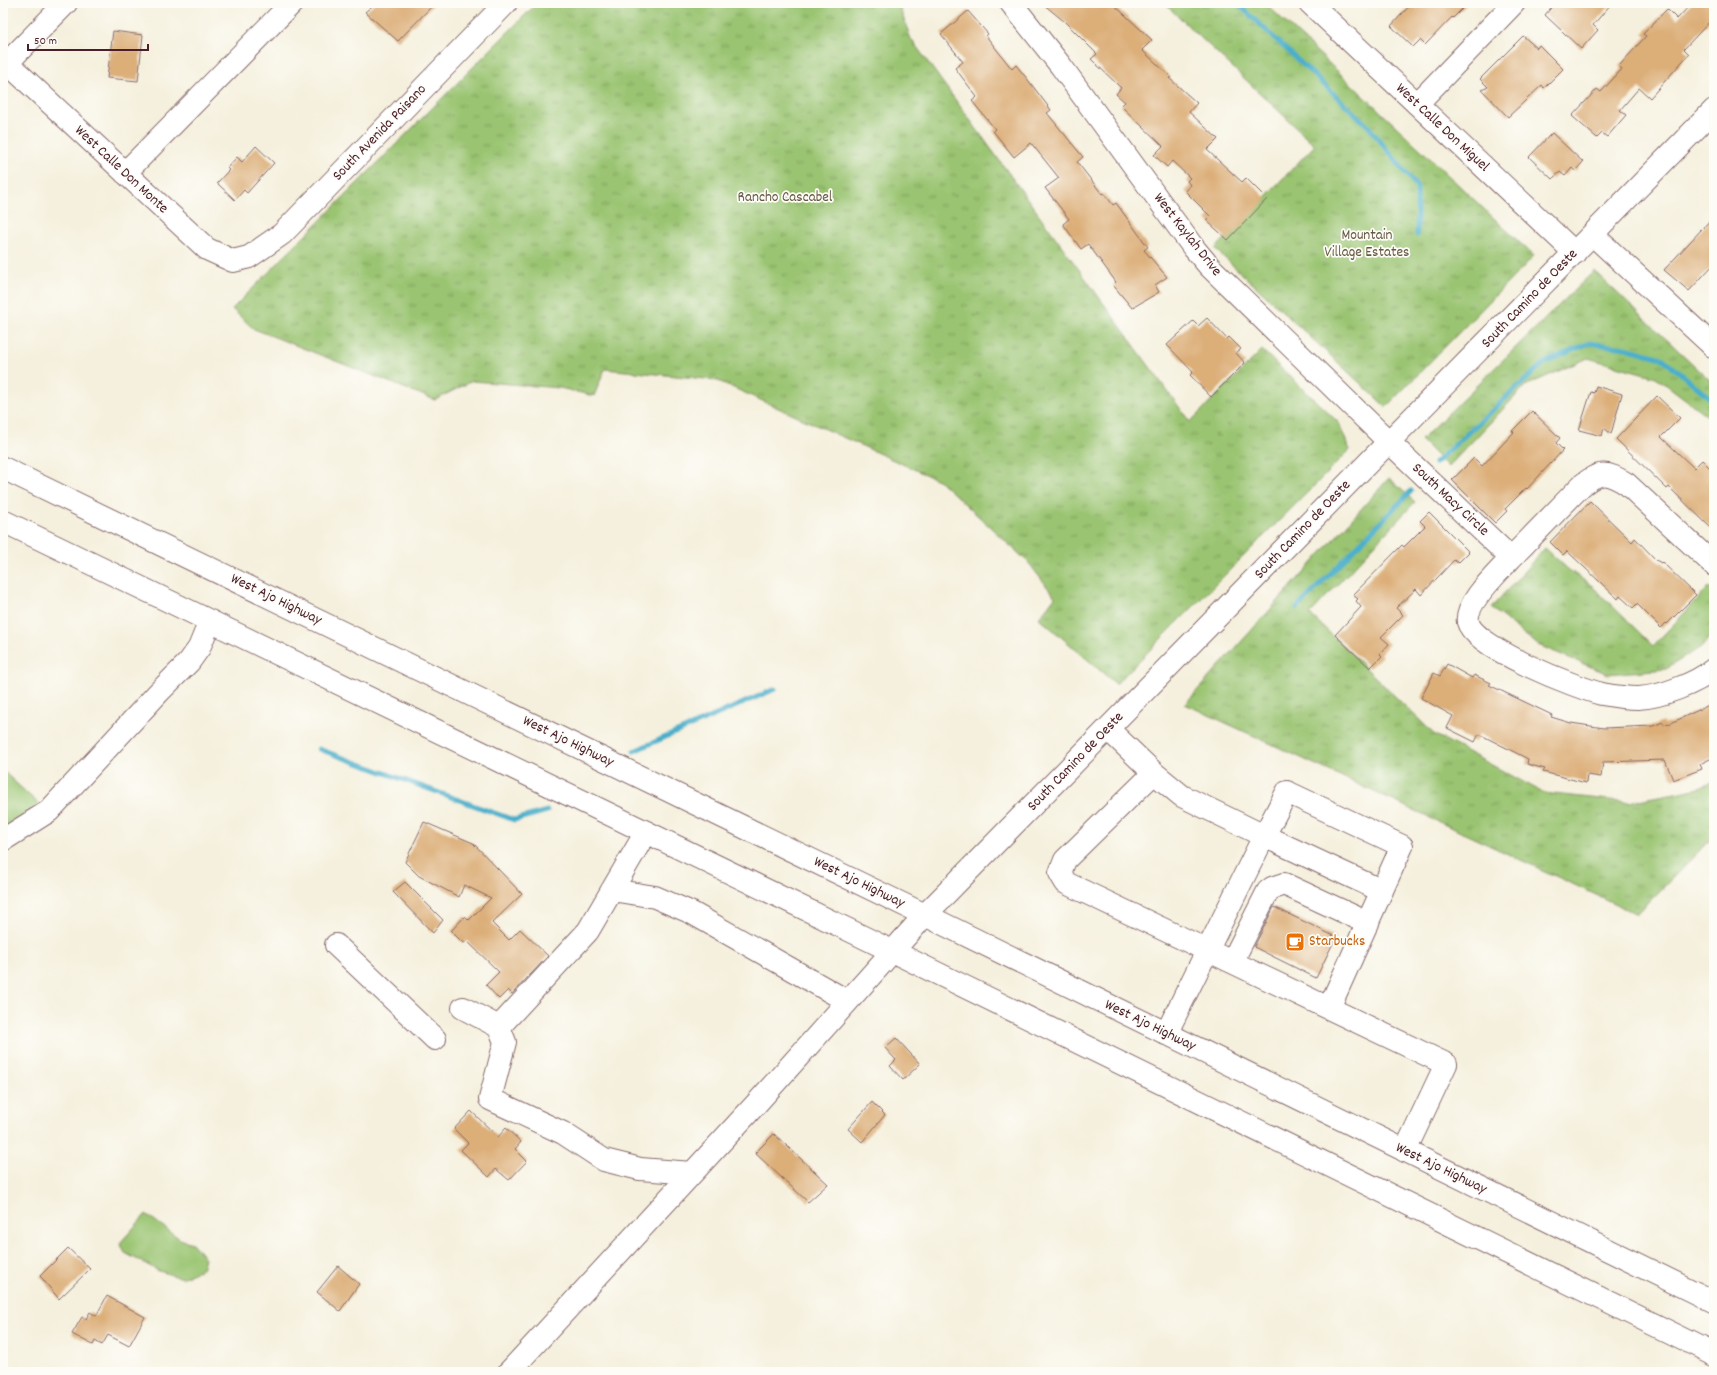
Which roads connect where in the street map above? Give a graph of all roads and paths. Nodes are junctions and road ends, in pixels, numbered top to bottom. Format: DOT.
graph roads {
  1 [pos="66,3"];
  2 [pos="292,3"];
  3 [pos="506,3"];
  4 [pos="1012,3"];
  5 [pos="1310,3"];
  6 [pos="1514,3"];
  7 [pos="5,61"];
  8 [pos="1417,104"];
  9 [pos="1714,110"];
  10 [pos="125,173"];
  11 [pos="1593,235"];
  12 [pos="1575,253"];
  13 [pos="249,257"];
  14 [pos="1714,347"];
  15 [pos="1389,442"];
  16 [pos="3,468"];
  17 [pos="3,521"];
  18 [pos="1511,558"];
  19 [pos="1714,565"];
  20 [pos="210,621"];
  21 [pos="1714,669"];
  22 [pos="1108,729"];
  23 [pos="1154,773"];
  24 [pos="646,832"];
  25 [pos="1264,836"];
  26 [pos="3,840"];
  27 [pos="612,890"];
  28 [pos="1382,891"];
  29 [pos="925,915"];
  30 [pos="1368,923"];
  31 [pos="336,945"];
  32 [pos="892,951"];
  33 [pos="1208,951"];
  34 [pos="1232,962"];
  35 [pos="847,1001"];
  36 [pos="463,1008"];
  37 [pos="1329,1008"];
  38 [pos="499,1027"];
  39 [pos="1166,1034"];
  40 [pos="434,1039"];
  41 [pos="1405,1151"];
  42 [pos="692,1173"];
  43 [pos="1714,1302"];
  44 [pos="1714,1354"];
  45 [pos="509,1372"];
  1 -- 7 [label="street"];
  2 -- 10 [label="street"];
  3 -- 13 [label="street, South Avenida Paisano"];
  4 -- 15 [label="street, West Kaylah Drive"];
  5 -- 8 [label="street, West Calle Don Miguel"];
  6 -- 8 [label="street"];
  7 -- 10 [label="street, West Calle Don Monte"];
  8 -- 12 [label="street, West Calle Don Miguel"];
  9 -- 11 [label="street, South Camino de Oeste"];
  10 -- 13 [label="street, West Calle Don Monte"];
  11 -- 12 [label="street, South Camino de Oeste"];
  11 -- 14 [label="street"];
  12 -- 15 [label="street, South Camino de Oeste"];
  15 -- 18 [label="street, South Macy Circle"];
  15 -- 22 [label="street, South Camino de Oeste"];
  16 -- 29 [label="street, West Ajo Highway"];
  17 -- 20 [label="street"];
  18 -- 19 [label="street"];
  18 -- 21 [label="street"];
  20 -- 24 [label="street"];
  20 -- 26 [label="street"];
  22 -- 23 [label="street"];
  22 -- 29 [label="street, South Camino de Oeste"];
  23 -- 25 [label="street"];
  23 -- 33 [label="street"];
  24 -- 27 [label="street"];
  24 -- 32 [label="street"];
  25 -- 28 [label="street"];
  25 -- 28 [label="street"];
  25 -- 33 [label="street"];
  27 -- 35 [label="street"];
  27 -- 38 [label="street"];
  28 -- 30 [label="street"];
  29 -- 32 [label="street, South Camino de Oeste"];
  29 -- 39 [label="street, West Ajo Highway"];
  30 -- 34 [label="street"];
  30 -- 37 [label="street"];
  31 -- 40 [label="street"];
  32 -- 35 [label="street, South Camino de Oeste"];
  32 -- 44 [label="street"];
  33 -- 34 [label="street"];
  33 -- 39 [label="street"];
  34 -- 37 [label="street"];
  35 -- 42 [label="street, South Camino de Oeste"];
  36 -- 38 [label="street"];
  37 -- 41 [label="street"];
  38 -- 42 [label="street"];
  39 -- 41 [label="street, West Ajo Highway"];
  41 -- 43 [label="street, West Ajo Highway"];
  42 -- 45 [label="street, South Camino de Oeste"];
}
